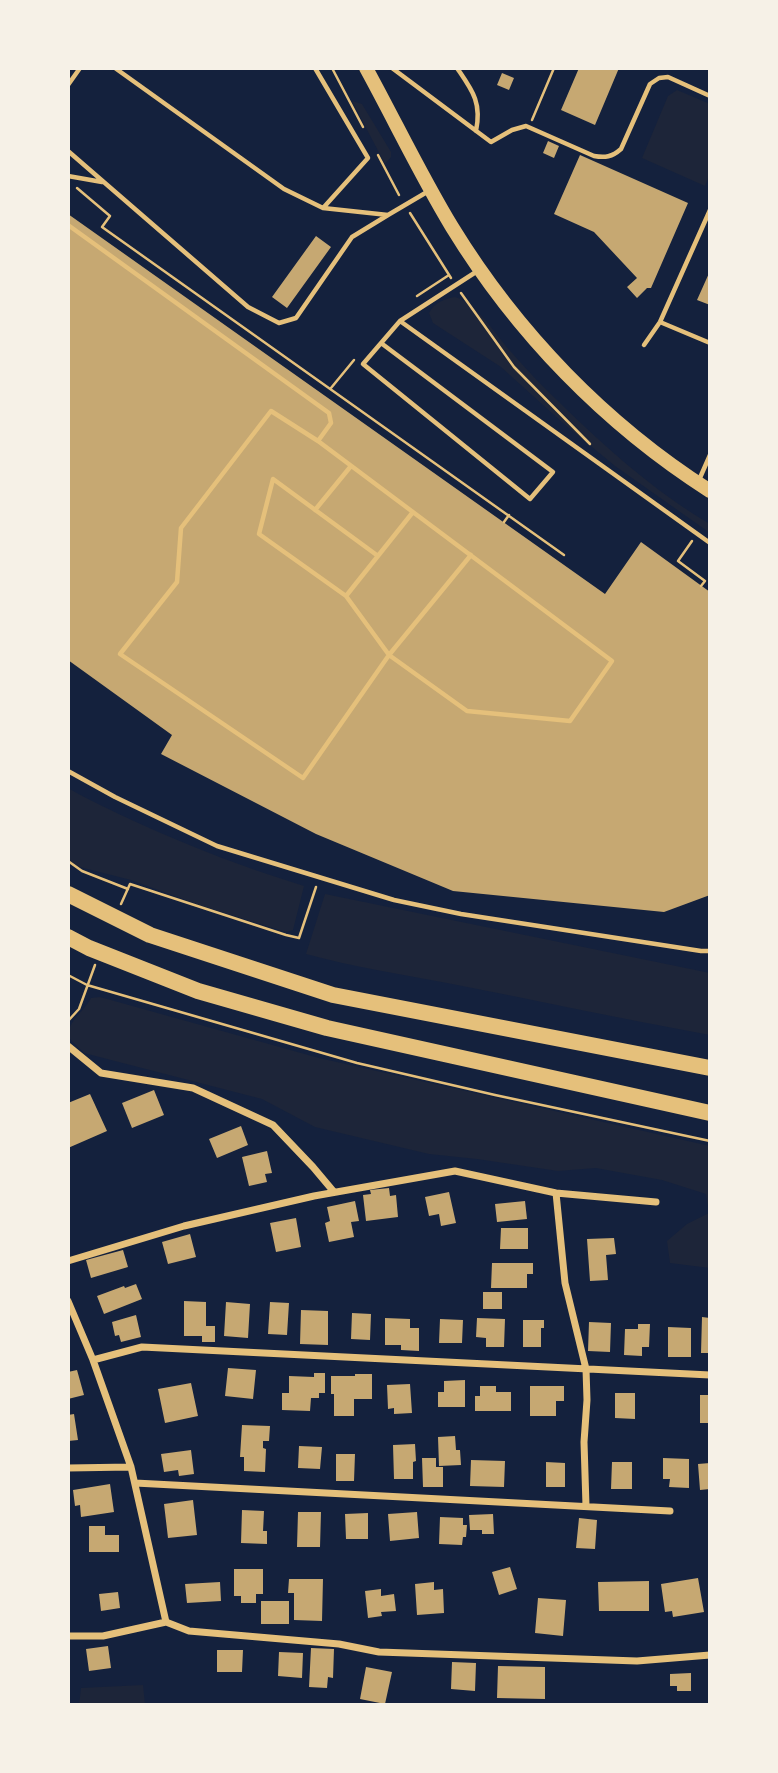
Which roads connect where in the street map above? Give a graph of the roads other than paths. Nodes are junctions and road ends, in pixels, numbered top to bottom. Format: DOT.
graph roads {
  1 [pos="80,68"];
  2 [pos="115,68"];
  3 [pos="315,68"];
  4 [pos="366,68"];
  5 [pos="392,68"];
  6 [pos="457,68"];
  7 [pos="68,85"];
  8 [pos="710,96"];
  9 [pos="477,131"];
  10 [pos="68,152"];
  11 [pos="68,179"];
  12 [pos="102,182"];
  13 [pos="431,190"];
  14 [pos="323,208"];
  15 [pos="710,210"];
  16 [pos="388,215"];
  17 [pos="68,225"];
  18 [pos="480,270"];
  19 [pos="401,321"];
  20 [pos="660,322"];
  21 [pos="381,343"];
  22 [pos="710,343"];
  23 [pos="644,345"];
  24 [pos="318,441"];
  25 [pos="710,455"];
  26 [pos="351,466"];
  27 [pos="704,487"];
  28 [pos="316,510"];
  29 [pos="413,512"];
  30 [pos="710,543"];
  31 [pos="471,555"];
  32 [pos="378,556"];
  33 [pos="346,596"];
  34 [pos="389,655"];
  35 [pos="68,771"];
  36 [pos="68,894"];
  37 [pos="68,937"];
  38 [pos="710,951"];
  39 [pos="68,1046"];
  40 [pos="710,1068"];
  41 [pos="710,1113"];
  42 [pos="334,1192"];
  43 [pos="556,1193"];
  44 [pos="656,1202"];
  45 [pos="68,1261"];
  46 [pos="68,1301"];
  47 [pos="93,1360"];
  48 [pos="586,1369"];
  49 [pos="710,1375"];
  50 [pos="131,1467"];
  51 [pos="68,1468"];
  52 [pos="135,1483"];
  53 [pos="586,1506"];
  54 [pos="670,1511"];
  55 [pos="166,1622"];
  56 [pos="68,1636"];
  57 [pos="710,1655"];
  1 -- 7 [label="lane"];
  2 -- 14 [label="lane"];
  3 -- 14 [label="lane"];
  4 -- 13 [label="main road"];
  5 -- 9 [label="lane"];
  6 -- 9 [label="lane"];
  8 -- 9 [label="lane"];
  10 -- 12 [label="lane"];
  11 -- 12 [label="lane"];
  12 -- 16 [label="lane"];
  13 -- 16 [label="lane"];
  13 -- 18 [label="main road"];
  14 -- 16 [label="lane"];
  15 -- 20 [label="lane"];
  17 -- 24 [label="lane"];
  18 -- 19 [label="lane"];
  18 -- 27 [label="main road"];
  19 -- 21 [label="lane"];
  19 -- 30 [label="lane"];
  20 -- 22 [label="lane"];
  20 -- 23 [label="lane"];
  21 -- 21 [label="lane"];
  24 -- 26 [label="lane"];
  24 -- 34 [label="lane"];
  25 -- 27 [label="lane"];
  26 -- 28 [label="lane"];
  26 -- 29 [label="lane"];
  28 -- 32 [label="lane"];
  28 -- 33 [label="lane"];
  29 -- 31 [label="lane"];
  29 -- 32 [label="lane"];
  31 -- 34 [label="lane"];
  31 -- 34 [label="lane"];
  32 -- 33 [label="lane"];
  33 -- 34 [label="lane"];
  35 -- 38 [label="lane"];
  36 -- 40 [label="main road"];
  37 -- 41 [label="main road"];
  39 -- 42 [label="street"];
  42 -- 43 [label="street"];
  42 -- 45 [label="street"];
  43 -- 44 [label="street"];
  43 -- 48 [label="street"];
  46 -- 47 [label="street"];
  47 -- 48 [label="street"];
  47 -- 50 [label="street"];
  48 -- 49 [label="street"];
  48 -- 53 [label="street"];
  50 -- 51 [label="street"];
  50 -- 52 [label="street"];
  52 -- 53 [label="street"];
  52 -- 55 [label="street"];
  53 -- 54 [label="street"];
  55 -- 56 [label="street"];
  55 -- 57 [label="street"];
}
